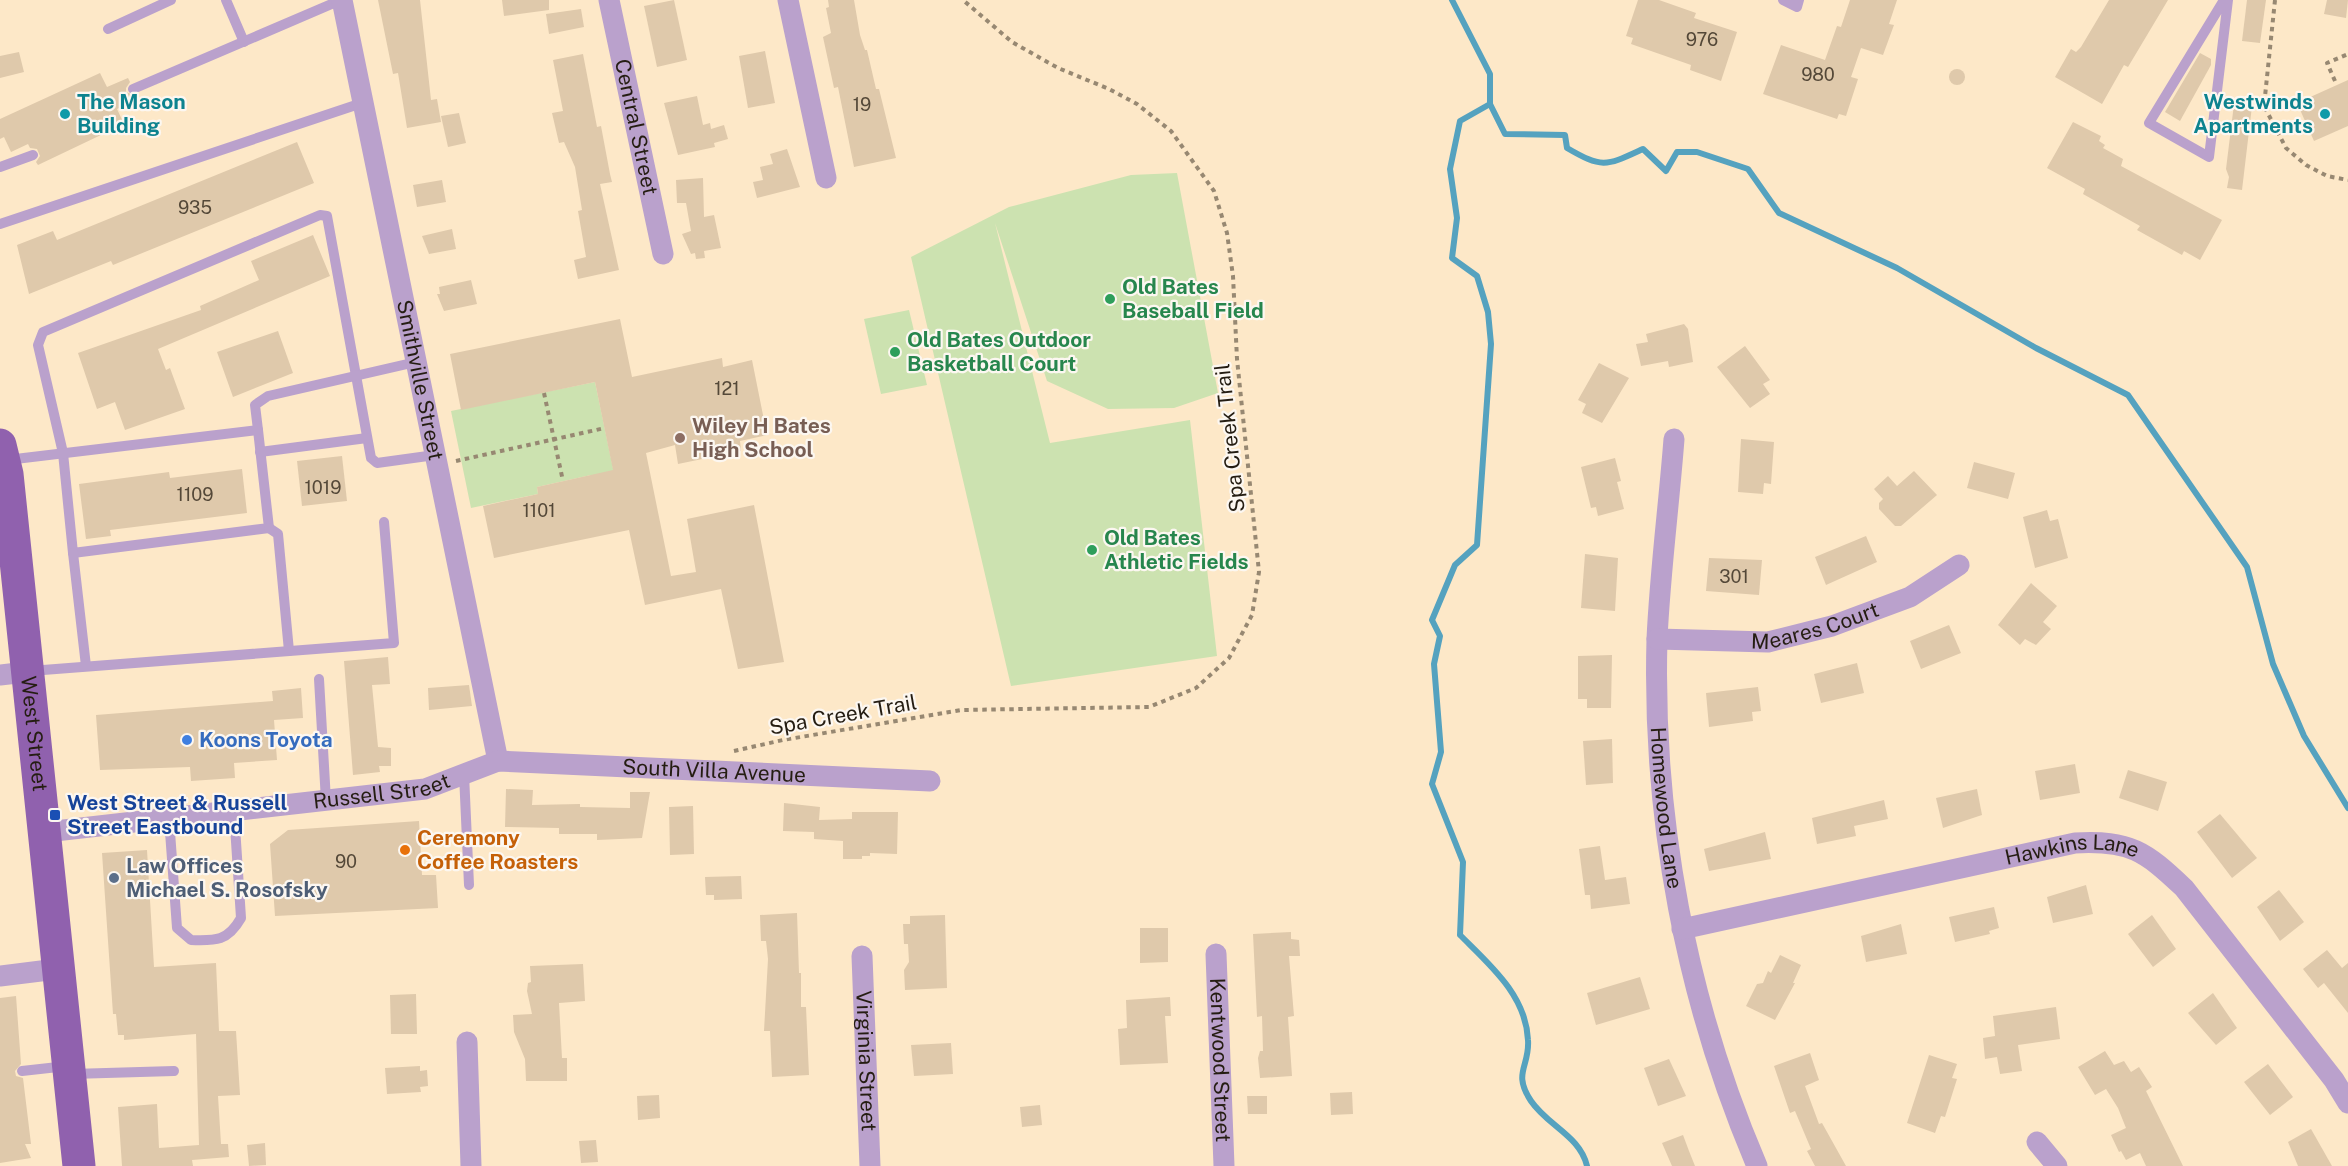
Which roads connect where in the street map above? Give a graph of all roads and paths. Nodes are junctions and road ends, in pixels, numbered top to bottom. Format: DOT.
graph roads {
  1 [pos="171,0"];
  2 [pos="226,0"];
  3 [pos="341,0"];
  4 [pos="609,0"];
  5 [pos="788,0"];
  6 [pos="963,0"];
  7 [pos="1783,0"];
  8 [pos="1799,0"];
  9 [pos="2226,0"];
  10 [pos="2275,0"];
  11 [pos="108,29"];
  12 [pos="244,42"];
  13 [pos="2348,54"];
  14 [pos="2335,81"];
  15 [pos="133,89"];
  16 [pos="362,103"];
  17 [pos="33,155"];
  18 [pos="0,167"];
  19 [pos="826,178"];
  20 [pos="2348,180"];
  21 [pos="0,224"];
  22 [pos="663,254"];
  23 [pos="416,362"];
  24 [pos="356,376"];
  25 [pos="544,393"];
  26 [pos="605,428"];
  27 [pos="258,430"];
  28 [pos="367,438"];
  29 [pos="554,439"];
  30 [pos="1674,439"];
  31 [pos="260,452"];
  32 [pos="2,453"];
  33 [pos="63,453"];
  34 [pos="436,460"];
  35 [pos="563,481"];
  36 [pos="5,511"];
  37 [pos="384,522"];
  38 [pos="269,528"];
  39 [pos="72,553"];
  40 [pos="1959,565"];
  41 [pos="1658,639"];
  42 [pos="289,651"];
  43 [pos="86,666"];
  44 [pos="13,673"];
  45 [pos="319,679"];
  46 [pos="731,753"];
  47 [pos="498,761"];
  48 [pos="464,774"];
  49 [pos="930,781"];
  50 [pos="326,801"];
  51 [pos="234,811"];
  52 [pos="169,819"];
  53 [pos="45,832"];
  54 [pos="469,885"];
  55 [pos="1682,929"];
  56 [pos="1216,954"];
  57 [pos="862,956"];
  58 [pos="57,969"];
  59 [pos="0,976"];
  60 [pos="467,1042"];
  61 [pos="67,1070"];
  62 [pos="22,1071"];
  63 [pos="174,1071"];
  64 [pos="2348,1103"];
  65 [pos="2037,1142"];
  66 [pos="79,1166"];
  67 [pos="471,1166"];
  68 [pos="870,1166"];
  69 [pos="1224,1166"];
  70 [pos="1757,1166"];
  71 [pos="2058,1166"];
  1 -- 11 [label="lane"];
  2 -- 12 [label="lane"];
  3 -- 12 [label="lane"];
  3 -- 16 [label="street, Smithville Street"];
  4 -- 22 [label="street, Central Street"];
  5 -- 19 [label="street"];
  6 -- 46 [label="path, Spa Creek Trail"];
  7 -- 8 [label="lane"];
  9 -- 9 [label="lane"];
  10 -- 20 [label="path"];
  12 -- 15 [label="lane"];
  13 -- 14 [label="path"];
  16 -- 21 [label="lane"];
  16 -- 23 [label="street, Smithville Street"];
  17 -- 18 [label="lane"];
  23 -- 24 [label="lane"];
  23 -- 34 [label="street, Smithville Street"];
  24 -- 27 [label="lane"];
  24 -- 28 [label="lane"];
  24 -- 33 [label="lane"];
  25 -- 29 [label="path"];
  26 -- 29 [label="path"];
  27 -- 31 [label="lane"];
  27 -- 33 [label="lane"];
  28 -- 31 [label="lane"];
  28 -- 34 [label="lane"];
  29 -- 34 [label="path"];
  29 -- 35 [label="path"];
  30 -- 41 [label="street, Homewood Lane"];
  31 -- 38 [label="lane"];
  32 -- 33 [label="lane"];
  32 -- 36 [label="main road, West Street"];
  33 -- 39 [label="lane"];
  34 -- 47 [label="street, Smithville Street"];
  36 -- 44 [label="main road, West Street"];
  37 -- 42 [label="lane"];
  38 -- 39 [label="lane"];
  38 -- 42 [label="lane"];
  39 -- 43 [label="lane"];
  40 -- 41 [label="street, Meares Court"];
  41 -- 55 [label="street, Homewood Lane"];
  42 -- 43 [label="lane"];
  43 -- 44 [label="lane"];
  44 -- 53 [label="main road, West Street"];
  45 -- 50 [label="lane"];
  47 -- 48 [label="street, Russell Street"];
  47 -- 49 [label="street, South Villa Avenue"];
  48 -- 50 [label="street, Russell Street"];
  48 -- 54 [label="lane"];
  50 -- 51 [label="street, Russell Street"];
  51 -- 52 [label="street, Russell Street"];
  51 -- 52 [label="lane"];
  52 -- 53 [label="street, Russell Street"];
  53 -- 58 [label="main road, West Street"];
  55 -- 64 [label="street, Hawkins Lane"];
  55 -- 70 [label="street, Homewood Lane"];
  56 -- 69 [label="street, Kentwood Street"];
  57 -- 68 [label="street, Virginia Street"];
  58 -- 59 [label="street"];
  58 -- 61 [label="main road, West Street"];
  60 -- 67 [label="street"];
  61 -- 62 [label="lane"];
  61 -- 63 [label="lane"];
  61 -- 66 [label="main road, West Street"];
  65 -- 71 [label="street"];
}
